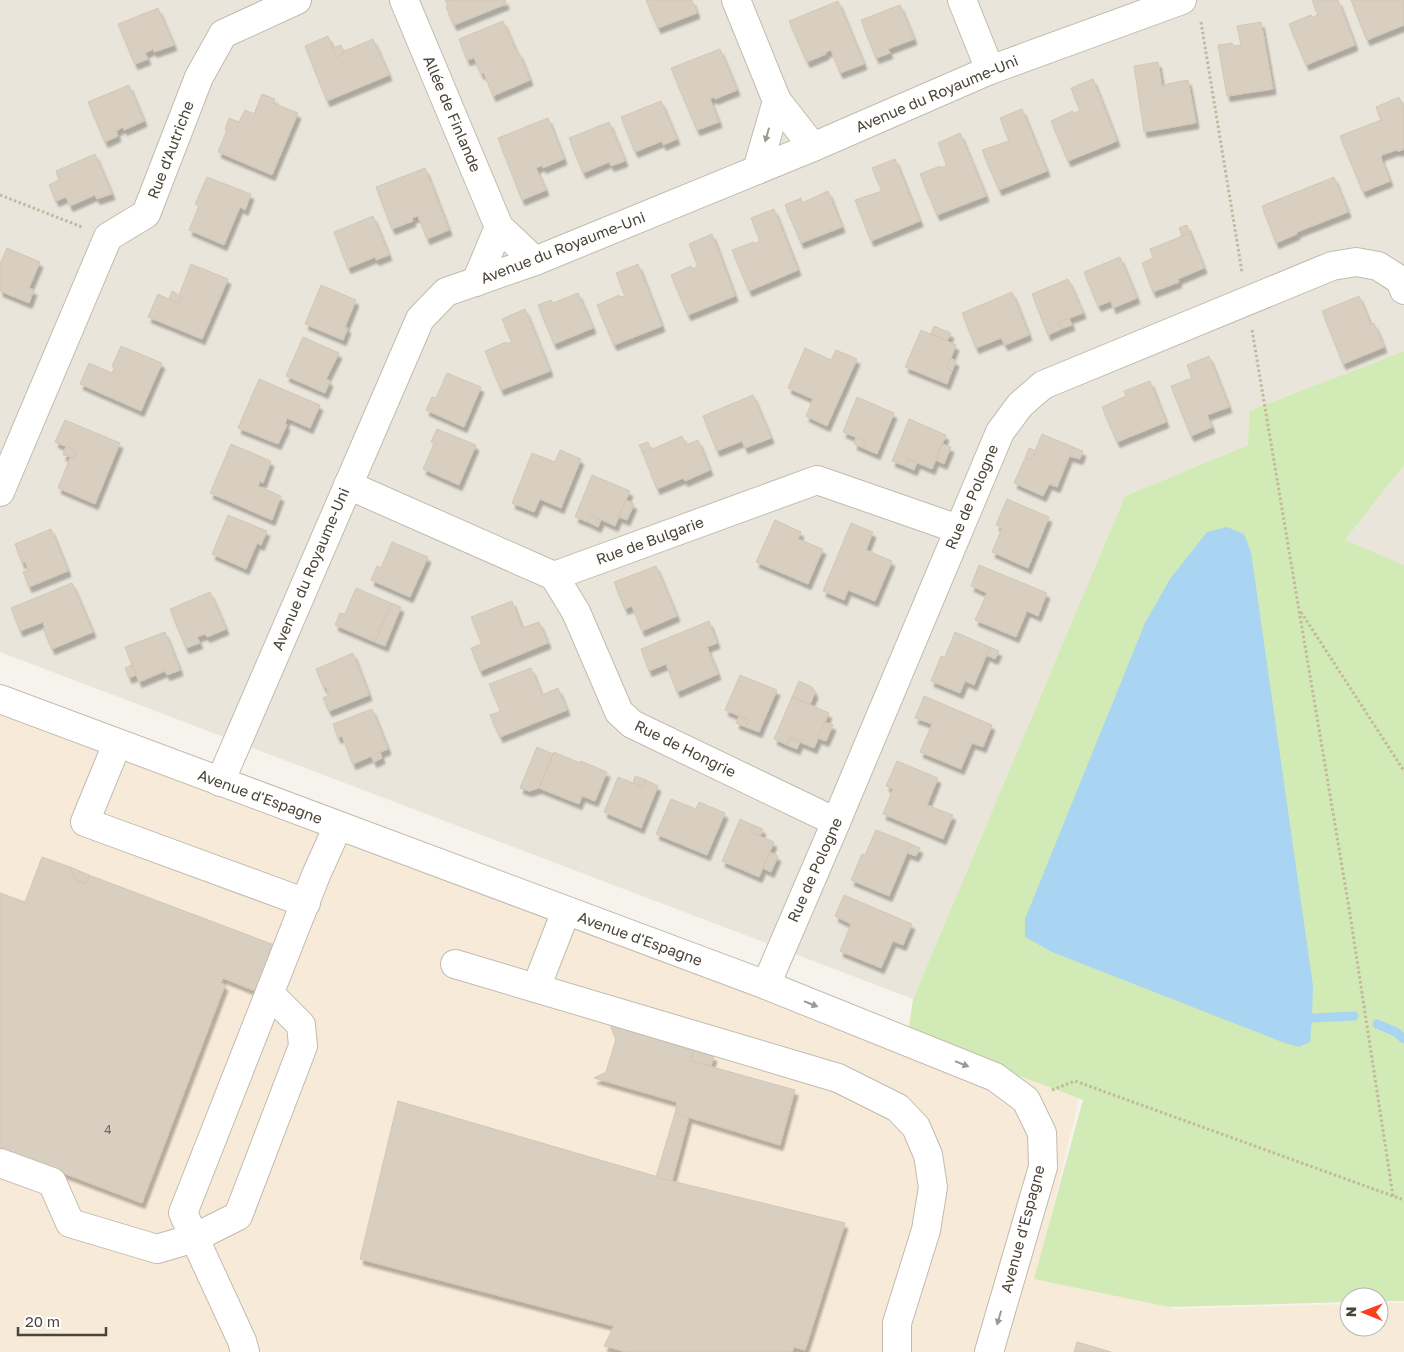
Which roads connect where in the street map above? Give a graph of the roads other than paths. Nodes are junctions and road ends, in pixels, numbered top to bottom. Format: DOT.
graph roads {
  1 [pos="297,0"];
  2 [pos="404,0"];
  3 [pos="736,0"];
  4 [pos="962,0"];
  5 [pos="1182,0"];
  6 [pos="990,70"];
  7 [pos="776,101"];
  8 [pos="813,147"];
  9 [pos="757,170"];
  10 [pos="499,227"];
  11 [pos="534,261"];
  12 [pos="476,282"];
  13 [pos="1404,290"];
  14 [pos="348,485"];
  15 [pos="0,492"];
  16 [pos="958,529"];
  17 [pos="554,576"];
  18 [pos="0,699"];
  19 [pos="117,744"];
  20 [pos="220,782"];
  21 [pos="836,822"];
  22 [pos="338,826"];
  23 [pos="306,903"];
  24 [pos="566,911"];
  25 [pos="455,964"];
  26 [pos="766,986"];
  27 [pos="536,988"];
  28 [pos="270,994"];
  29 [pos="0,1163"];
  30 [pos="194,1238"];
  31 [pos="245,1352"];
  32 [pos="897,1352"];
  33 [pos="989,1352"];
  1 -- 15 [label="street, Rue d'Autriche"];
  2 -- 10 [label="street, Allée de Finlande"];
  3 -- 7 [label="street"];
  4 -- 6 [label="street"];
  5 -- 6 [label="street, Avenue du Royaume-Uni"];
  6 -- 8 [label="street, Avenue du Royaume-Uni"];
  7 -- 8 [label="street"];
  7 -- 9 [label="street, one-way"];
  8 -- 9 [label="street, Avenue du Royaume-Uni"];
  9 -- 11 [label="street, Avenue du Royaume-Uni"];
  10 -- 11 [label="street, Allée de Finlande"];
  10 -- 12 [label="street"];
  11 -- 12 [label="street, Avenue du Royaume-Uni"];
  12 -- 14 [label="street, Avenue du Royaume-Uni"];
  13 -- 16 [label="street, Rue de Pologne"];
  14 -- 17 [label="street"];
  14 -- 20 [label="street, Avenue du Royaume-Uni"];
  16 -- 17 [label="street, Rue de Bulgarie"];
  16 -- 21 [label="street, Rue de Pologne"];
  17 -- 21 [label="street, Rue de Hongrie"];
  18 -- 19 [label="street, Avenue d'Espagne"];
  19 -- 20 [label="street, Avenue d'Espagne"];
  19 -- 23 [label="street"];
  20 -- 22 [label="street, Avenue d'Espagne"];
  21 -- 26 [label="street, Rue de Pologne"];
  22 -- 23 [label="street"];
  22 -- 24 [label="street, Avenue d'Espagne"];
  23 -- 28 [label="street"];
  24 -- 26 [label="street, Avenue d'Espagne"];
  24 -- 27 [label="street"];
  25 -- 27 [label="street"];
  26 -- 33 [label="street, Avenue d'Espagne, one-way"];
  27 -- 32 [label="street"];
  28 -- 30 [label="street"];
  28 -- 30 [label="street"];
  29 -- 30 [label="street"];
  30 -- 31 [label="street"];
}
